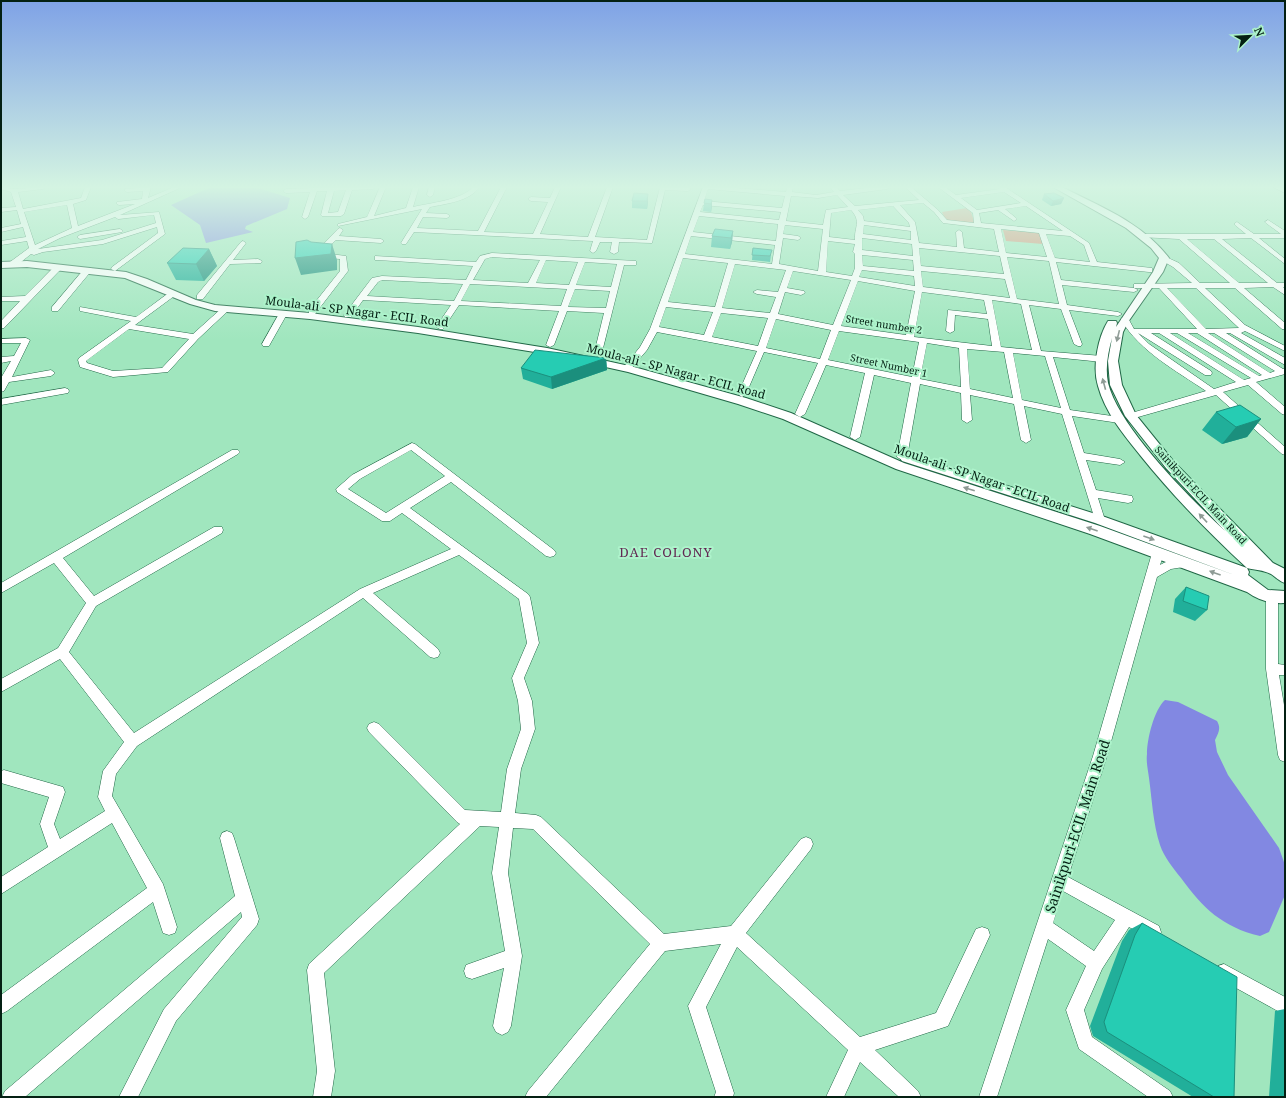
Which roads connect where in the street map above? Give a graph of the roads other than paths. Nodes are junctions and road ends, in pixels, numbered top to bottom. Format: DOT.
graph roads {
  1 [pos="56,238"];
  2 [pos="115,238"];
  3 [pos="156,238"];
  4 [pos="335,238"];
  5 [pos="339,238"];
  6 [pos="407,238"];
  7 [pos="579,238"];
  8 [pos="651,238"];
  9 [pos="687,238"];
  10 [pos="753,238"];
  11 [pos="796,238"];
  12 [pos="915,238"];
  13 [pos="960,238"];
  14 [pos="999,238"];
  15 [pos="1044,238"];
  16 [pos="1078,238"];
  17 [pos="1136,238"];
  18 [pos="1144,238"];
  19 [pos="1182,238"];
  20 [pos="1217,238"];
  21 [pos="1254,238"];
  22 [pos="29,239"];
  23 [pos="594,239"];
  24 [pos="826,239"];
  25 [pos="858,239"];
  26 [pos="616,240"];
  27 [pos="780,240"];
  28 [pos="381,241"];
  29 [pos="1,242"];
  30 [pos="650,242"];
  31 [pos="243,243"];
  32 [pos="404,243"];
  33 [pos="660,244"];
  34 [pos="915,244"];
  35 [pos="961,250"];
  36 [pos="593,251"];
  37 [pos="614,252"];
  38 [pos="857,252"];
  39 [pos="1003,255"];
  40 [pos="681,256"];
  41 [pos="378,258"];
  42 [pos="544,258"];
  43 [pos="916,258"];
  44 [pos="1164,258"];
  45 [pos="582,260"];
  46 [pos="1052,260"];
  47 [pos="16,261"];
  48 [pos="258,261"];
  49 [pos="227,262"];
  50 [pos="621,262"];
  51 [pos="732,262"];
  52 [pos="1285,262"];
  53 [pos="633,263"];
  54 [pos="478,264"];
  55 [pos="1094,264"];
  56 [pos="775,266"];
  57 [pos="59,267"];
  58 [pos="790,268"];
  59 [pos="859,268"];
  60 [pos="115,269"];
  61 [pos="88,270"];
  62 [pos="1149,270"];
  63 [pos="917,271"];
  64 [pos="822,272"];
  65 [pos="1009,277"];
  66 [pos="856,279"];
  67 [pos="469,281"];
  68 [pos="1057,282"];
  69 [pos="531,285"];
  70 [pos="1237,285"];
  71 [pos="1274,285"];
  72 [pos="1285,285"];
  73 [pos="1198,286"];
  74 [pos="572,287"];
  75 [pos="1162,287"];
  76 [pos="1139,288"];
  77 [pos="615,289"];
  78 [pos="919,289"];
  79 [pos="757,292"];
  80 [pos="782,292"];
  81 [pos="801,293"];
  82 [pos="1285,293"];
  83 [pos="173,294"];
  84 [pos="200,297"];
  85 [pos="27,298"];
  86 [pos="362,298"];
  87 [pos="988,298"];
  88 [pos="1,299"];
  89 [pos="1014,301"];
  90 [pos="457,302"];
  91 [pos="1024,302"];
  92 [pos="664,304"];
  93 [pos="1064,307"];
  94 [pos="55,309"];
  95 [pos="83,309"];
  96 [pos="226,309"];
  97 [pos="565,309"];
  98 [pos="609,310"];
  99 [pos="718,310"];
  100 [pos="312,312"];
  101 [pos="283,314"];
  102 [pos="348,315"];
  103 [pos="774,316"];
  104 [pos="991,317"];
  105 [pos="1121,317"];
  106 [pos="139,320"];
  107 [pos="1,326"];
  108 [pos="129,326"];
  109 [pos="440,327"];
  110 [pos="1243,327"];
  111 [pos="1285,327"];
  112 [pos="836,328"];
  113 [pos="654,329"];
  114 [pos="950,331"];
  115 [pos="1132,331"];
  116 [pos="1142,331"];
  117 [pos="1162,331"];
  118 [pos="1201,331"];
  119 [pos="1215,331"];
  120 [pos="1232,331"];
  121 [pos="1180,332"];
  122 [pos="195,337"];
  123 [pos="706,338"];
  124 [pos="909,339"];
  125 [pos="923,341"];
  126 [pos="1,342"];
  127 [pos="266,344"];
  128 [pos="550,344"];
  129 [pos="1078,344"];
  130 [pos="963,346"];
  131 [pos="997,349"];
  132 [pos="1285,349"];
  133 [pos="761,350"];
  134 [pos="1008,351"];
  135 [pos="1037,353"];
  136 [pos="1048,353"];
  137 [pos="598,354"];
  138 [pos="1202,357"];
  139 [pos="18,358"];
  140 [pos="1102,359"];
  141 [pos="1,360"];
  142 [pos="823,362"];
  143 [pos="1190,362"];
  144 [pos="1285,362"];
  145 [pos="630,365"];
  146 [pos="1176,366"];
  147 [pos="870,372"];
  148 [pos="51,373"];
  149 [pos="1208,373"];
  150 [pos="1280,374"];
  151 [pos="1258,379"];
  152 [pos="3,381"];
  153 [pos="916,382"];
  154 [pos="1246,382"];
  155 [pos="1,389"];
  156 [pos="65,391"];
  157 [pos="966,392"];
  158 [pos="1216,392"];
  159 [pos="742,394"];
  160 [pos="1018,401"];
  161 [pos="1,402"];
  162 [pos="1067,412"];
  163 [pos="1285,412"];
  164 [pos="800,414"];
  165 [pos="1125,418"];
  166 [pos="967,420"];
  167 [pos="855,437"];
  168 [pos="1026,440"];
  169 [pos="235,452"];
  170 [pos="1285,452"];
  171 [pos="1080,456"];
  172 [pos="902,457"];
  173 [pos="1120,462"];
  174 [pos="451,477"];
  175 [pos="1092,493"];
  176 [pos="1128,498"];
  177 [pos="402,507"];
  178 [pos="1216,512"];
  179 [pos="1100,520"];
  180 [pos="218,530"];
  181 [pos="460,550"];
  182 [pos="550,553"];
  183 [pos="1158,553"];
  184 [pos="56,558"];
  185 [pos="1186,563"];
  186 [pos="1268,567"];
  187 [pos="1247,568"];
  188 [pos="1285,572"];
  189 [pos="1151,575"];
  190 [pos="1285,577"];
  191 [pos="1251,586"];
  192 [pos="1,588"];
  193 [pos="364,592"];
  194 [pos="1279,597"];
  195 [pos="92,602"];
  196 [pos="62,652"];
  197 [pos="434,653"];
  198 [pos="1272,669"];
  199 [pos="1285,670"];
  200 [pos="1,686"];
  201 [pos="374,728"];
  202 [pos="132,742"];
  203 [pos="1285,755"];
  204 [pos="4,776"];
  205 [pos="114,813"];
  206 [pos="477,818"];
  207 [pos="507,820"];
  208 [pos="227,838"];
  209 [pos="806,844"];
  210 [pos="56,850"];
  211 [pos="1059,880"];
  212 [pos="1,886"];
  213 [pos="157,890"];
  214 [pos="244,899"];
  215 [pos="1126,917"];
  216 [pos="1044,926"];
  217 [pos="169,927"];
  218 [pos="735,934"];
  219 [pos="982,935"];
  220 [pos="1168,940"];
  221 [pos="661,943"];
  222 [pos="514,956"];
  223 [pos="1096,963"];
  224 [pos="1210,964"];
  225 [pos="472,971"];
  226 [pos="1,1005"];
  227 [pos="1285,1006"];
  228 [pos="502,1026"];
  229 [pos="858,1047"];
  230 [pos="11,1097"];
  231 [pos="128,1097"];
  232 [pos="322,1097"];
  233 [pos="534,1097"];
  234 [pos="723,1097"];
  235 [pos="835,1097"];
  236 [pos="912,1097"];
  237 [pos="988,1097"];
  238 [pos="1164,1097"];
  1 -- 47 [label="street"];
  2 -- 47 [label="street"];
  3 -- 60 [label="street"];
  4 -- 100 [label="street"];
  5 -- 28 [label="street"];
  6 -- 32 [label="street"];
  7 -- 23 [label="street"];
  8 -- 30 [label="street"];
  9 -- 40 [label="street"];
  10 -- 27 [label="street"];
  11 -- 27 [label="street"];
  12 -- 34 [label="street"];
  13 -- 35 [label="street"];
  14 -- 39 [label="street"];
  15 -- 46 [label="street"];
  16 -- 55 [label="street"];
  17 -- 62 [label="main road"];
  18 -- 44 [label="main road"];
  19 -- 70 [label="street"];
  20 -- 71 [label="street"];
  21 -- 52 [label="street"];
  22 -- 29 [label="street"];
  22 -- 47 [label="street"];
  23 -- 26 [label="street"];
  23 -- 36 [label="street"];
  24 -- 25 [label="street"];
  24 -- 64 [label="street"];
  25 -- 34 [label="street"];
  25 -- 38 [label="street"];
  26 -- 30 [label="street"];
  26 -- 37 [label="street"];
  27 -- 56 [label="street"];
  30 -- 33 [label="street"];
  31 -- 49 [label="street"];
  34 -- 35 [label="street"];
  34 -- 43 [label="street"];
  35 -- 39 [label="street"];
  38 -- 43 [label="street"];
  38 -- 59 [label="street"];
  39 -- 46 [label="street"];
  39 -- 65 [label="street"];
  40 -- 51 [label="street"];
  40 -- 92 [label="street"];
  41 -- 54 [label="street"];
  42 -- 45 [label="street"];
  42 -- 54 [label="street"];
  42 -- 69 [label="street"];
  43 -- 63 [label="street"];
  44 -- 73 [label="street"];
  44 -- 76 [label="main road, Sainikpuri-ECIL Main Road"];
  45 -- 50 [label="street"];
  45 -- 74 [label="street"];
  46 -- 55 [label="street"];
  46 -- 68 [label="street"];
  47 -- 57 [label="main road, Moula-ali - SP Nagar - ECIL Road"];
  47 -- 60 [label="main road, Moula-ali - SP Nagar - ECIL Road"];
  48 -- 49 [label="street"];
  49 -- 84 [label="street"];
  50 -- 53 [label="street"];
  50 -- 77 [label="street"];
  51 -- 56 [label="street"];
  51 -- 99 [label="street"];
  54 -- 67 [label="street"];
  55 -- 62 [label="street"];
  56 -- 58 [label="street"];
  57 -- 61 [label="main road, Moula-ali - SP Nagar - ECIL Road"];
  57 -- 85 [label="street"];
  58 -- 64 [label="street"];
  58 -- 80 [label="street"];
  59 -- 63 [label="street"];
  59 -- 66 [label="street"];
  60 -- 84 [label="main road, Moula-ali - SP Nagar - ECIL Road"];
  61 -- 83 [label="main road, Moula-ali - SP Nagar - ECIL Road"];
  61 -- 94 [label="street"];
  62 -- 76 [label="main road, Sainikpuri-ECIL Main Road"];
  63 -- 65 [label="street"];
  63 -- 78 [label="street"];
  64 -- 66 [label="street"];
  65 -- 89 [label="street"];
  66 -- 78 [label="street"];
  66 -- 112 [label="street"];
  67 -- 69 [label="street"];
  67 -- 86 [label="street"];
  67 -- 90 [label="street"];
  68 -- 76 [label="street"];
  68 -- 93 [label="street"];
  69 -- 74 [label="street"];
  70 -- 71 [label="street"];
  70 -- 73 [label="street"];
  70 -- 111 [label="street"];
  71 -- 72 [label="street"];
  71 -- 82 [label="street"];
  73 -- 75 [label="street"];
  73 -- 110 [label="street"];
  74 -- 77 [label="street"];
  74 -- 97 [label="street"];
  75 -- 76 [label="street"];
  75 -- 118 [label="street"];
  76 -- 105 [label="main road, Sainikpuri-ECIL Main Road"];
  77 -- 98 [label="street"];
  78 -- 87 [label="street"];
  78 -- 124 [label="street"];
  79 -- 80 [label="street"];
  80 -- 81 [label="street"];
  80 -- 103 [label="street"];
  83 -- 96 [label="main road, Moula-ali - SP Nagar - ECIL Road"];
  83 -- 106 [label="street"];
  84 -- 100 [label="main road, Moula-ali - SP Nagar - ECIL Road"];
  85 -- 88 [label="street"];
  85 -- 107 [label="street"];
  86 -- 90 [label="street"];
  86 -- 102 [label="street"];
  87 -- 89 [label="street"];
  87 -- 104 [label="street"];
  89 -- 91 [label="street"];
  90 -- 97 [label="street"];
  90 -- 109 [label="street"];
  91 -- 93 [label="street"];
  91 -- 135 [label="street"];
  92 -- 99 [label="street, Street number 2"];
  92 -- 113 [label="street"];
  93 -- 105 [label="street"];
  93 -- 129 [label="street"];
  95 -- 106 [label="street"];
  96 -- 101 [label="main road, Moula-ali - SP Nagar - ECIL Road"];
  96 -- 122 [label="street"];
  97 -- 98 [label="street"];
  97 -- 128 [label="street"];
  98 -- 137 [label="street"];
  99 -- 103 [label="street, Street number 2"];
  99 -- 123 [label="street"];
  100 -- 102 [label="main road, Moula-ali - SP Nagar - ECIL Road"];
  101 -- 127 [label="street"];
  101 -- 145 [label="main road, Moula-ali - SP Nagar - ECIL Road"];
  102 -- 109 [label="main road, Moula-ali - SP Nagar - ECIL Road"];
  103 -- 112 [label="street, Street number 2"];
  103 -- 133 [label="street"];
  104 -- 114 [label="street"];
  104 -- 131 [label="street"];
  105 -- 115 [label="street"];
  105 -- 140 [label="main road, Sainikpuri-ECIL Main Road"];
  105 -- 165 [label="main road, Sainikpuri-ECIL Main Road, one-way"];
  106 -- 108 [label="street"];
  108 -- 122 [label="street"];
  108 -- 122 [label="street"];
  109 -- 128 [label="main road, Moula-ali - SP Nagar - ECIL Road"];
  110 -- 120 [label="street"];
  110 -- 132 [label="street"];
  112 -- 124 [label="street, Street number 2"];
  112 -- 142 [label="street"];
  113 -- 123 [label="street, Street Number 1"];
  113 -- 145 [label="street"];
  115 -- 116 [label="street"];
  115 -- 146 [label="street"];
  116 -- 117 [label="street"];
  116 -- 143 [label="street"];
  117 -- 121 [label="street"];
  117 -- 138 [label="street"];
  118 -- 119 [label="street"];
  118 -- 121 [label="street"];
  118 -- 150 [label="street"];
  119 -- 120 [label="street"];
  119 -- 150 [label="street"];
  120 -- 144 [label="street"];
  121 -- 151 [label="street"];
  123 -- 133 [label="street, Street Number 1"];
  124 -- 125 [label="street, Street number 2"];
  125 -- 130 [label="street, Street number 2"];
  125 -- 153 [label="street"];
  126 -- 139 [label="street"];
  128 -- 137 [label="main road, Moula-ali - SP Nagar - ECIL Road"];
  130 -- 131 [label="street, Street number 2"];
  130 -- 157 [label="street"];
  131 -- 134 [label="street, Street number 2"];
  133 -- 142 [label="street, Street Number 1"];
  133 -- 159 [label="street"];
  134 -- 135 [label="street, Street number 2"];
  134 -- 160 [label="street"];
  135 -- 136 [label="street, Street number 2"];
  136 -- 140 [label="street, Street number 2"];
  136 -- 162 [label="street"];
  137 -- 145 [label="main road, Moula-ali - SP Nagar - ECIL Road"];
  138 -- 143 [label="street"];
  138 -- 154 [label="street"];
  139 -- 141 [label="street"];
  139 -- 152 [label="street"];
  165 -- 140 [label="main road, Sainikpuri-ECIL Main Road, one-way"];
  142 -- 147 [label="street, Street Number 1"];
  142 -- 164 [label="street"];
  143 -- 146 [label="street"];
  143 -- 149 [label="street"];
  145 -- 159 [label="main road, Moula-ali - SP Nagar - ECIL Road"];
  183 -- 145 [label="main road, Moula-ali - SP Nagar - ECIL Road, one-way"];
  146 -- 158 [label="street"];
  147 -- 153 [label="street, Street Number 1"];
  147 -- 167 [label="street"];
  148 -- 152 [label="street"];
  150 -- 151 [label="street"];
  151 -- 154 [label="street"];
  152 -- 155 [label="street"];
  153 -- 157 [label="street, Street Number 1"];
  153 -- 172 [label="street"];
  154 -- 158 [label="street"];
  154 -- 163 [label="street"];
  156 -- 161 [label="street"];
  157 -- 160 [label="street, Street Number 1"];
  157 -- 166 [label="street"];
  158 -- 165 [label="street"];
  158 -- 170 [label="street"];
  159 -- 164 [label="main road, Moula-ali - SP Nagar - ECIL Road"];
  160 -- 162 [label="street, Street Number 1"];
  160 -- 168 [label="street"];
  162 -- 165 [label="street, Street Number 1"];
  162 -- 171 [label="street"];
  164 -- 167 [label="main road, Moula-ali - SP Nagar - ECIL Road"];
  165 -- 178 [label="main road, Sainikpuri-ECIL Main Road"];
  187 -- 165 [label="main road, Sainikpuri-ECIL Main Road, one-way"];
  167 -- 172 [label="main road, Moula-ali - SP Nagar - ECIL Road"];
  169 -- 184 [label="street"];
  171 -- 173 [label="street"];
  171 -- 175 [label="street"];
  172 -- 179 [label="main road, Moula-ali - SP Nagar - ECIL Road"];
  174 -- 177 [label="street"];
  174 -- 177 [label="street"];
  174 -- 182 [label="street"];
  175 -- 176 [label="street"];
  175 -- 179 [label="street"];
  177 -- 181 [label="street"];
  178 -- 186 [label="main road, Sainikpuri-ECIL Main Road"];
  178 -- 188 [label="main road"];
  179 -- 187 [label="main road, Moula-ali - SP Nagar - ECIL Road, one-way"];
  180 -- 195 [label="street"];
  181 -- 193 [label="street"];
  181 -- 207 [label="street"];
  183 -- 185 [label="main road, Moula-ali - SP Nagar - ECIL Road"];
  183 -- 189 [label="street, Sainikpuri-ECIL Main Road"];
  184 -- 192 [label="street"];
  184 -- 195 [label="street"];
  185 -- 189 [label="street"];
  191 -- 185 [label="main road, Moula-ali - SP Nagar - ECIL Road, one-way"];
  186 -- 187 [label="main road, Moula-ali - SP Nagar - ECIL Road"];
  186 -- 190 [label="main road"];
  187 -- 191 [label="main road"];
  189 -- 211 [label="street, Sainikpuri-ECIL Main Road"];
  191 -- 194 [label="main road, Moula-ali - SP Nagar - ECIL Road"];
  193 -- 197 [label="street"];
  193 -- 202 [label="street"];
  194 -- 198 [label="street"];
  195 -- 196 [label="street"];
  196 -- 200 [label="street"];
  196 -- 202 [label="street"];
  198 -- 199 [label="street"];
  198 -- 203 [label="street"];
  201 -- 206 [label="street"];
  202 -- 205 [label="street"];
  204 -- 210 [label="street"];
  205 -- 210 [label="street"];
  205 -- 213 [label="street"];
  206 -- 207 [label="street"];
  206 -- 232 [label="street"];
  207 -- 221 [label="street"];
  207 -- 222 [label="street"];
  208 -- 214 [label="street"];
  209 -- 218 [label="street"];
  210 -- 212 [label="street"];
  211 -- 215 [label="street"];
  211 -- 216 [label="street, Sainikpuri-ECIL Main Road"];
  213 -- 217 [label="street"];
  213 -- 226 [label="street"];
  214 -- 230 [label="street"];
  214 -- 231 [label="street"];
  215 -- 220 [label="street"];
  215 -- 223 [label="street"];
  216 -- 223 [label="street"];
  216 -- 237 [label="street, Sainikpuri-ECIL Main Road"];
  218 -- 221 [label="street"];
  218 -- 229 [label="street"];
  218 -- 234 [label="street"];
  219 -- 229 [label="street"];
  221 -- 233 [label="street"];
  222 -- 225 [label="street"];
  222 -- 228 [label="street"];
  223 -- 238 [label="street"];
  224 -- 227 [label="street"];
  229 -- 235 [label="street"];
  229 -- 236 [label="street"];
}
